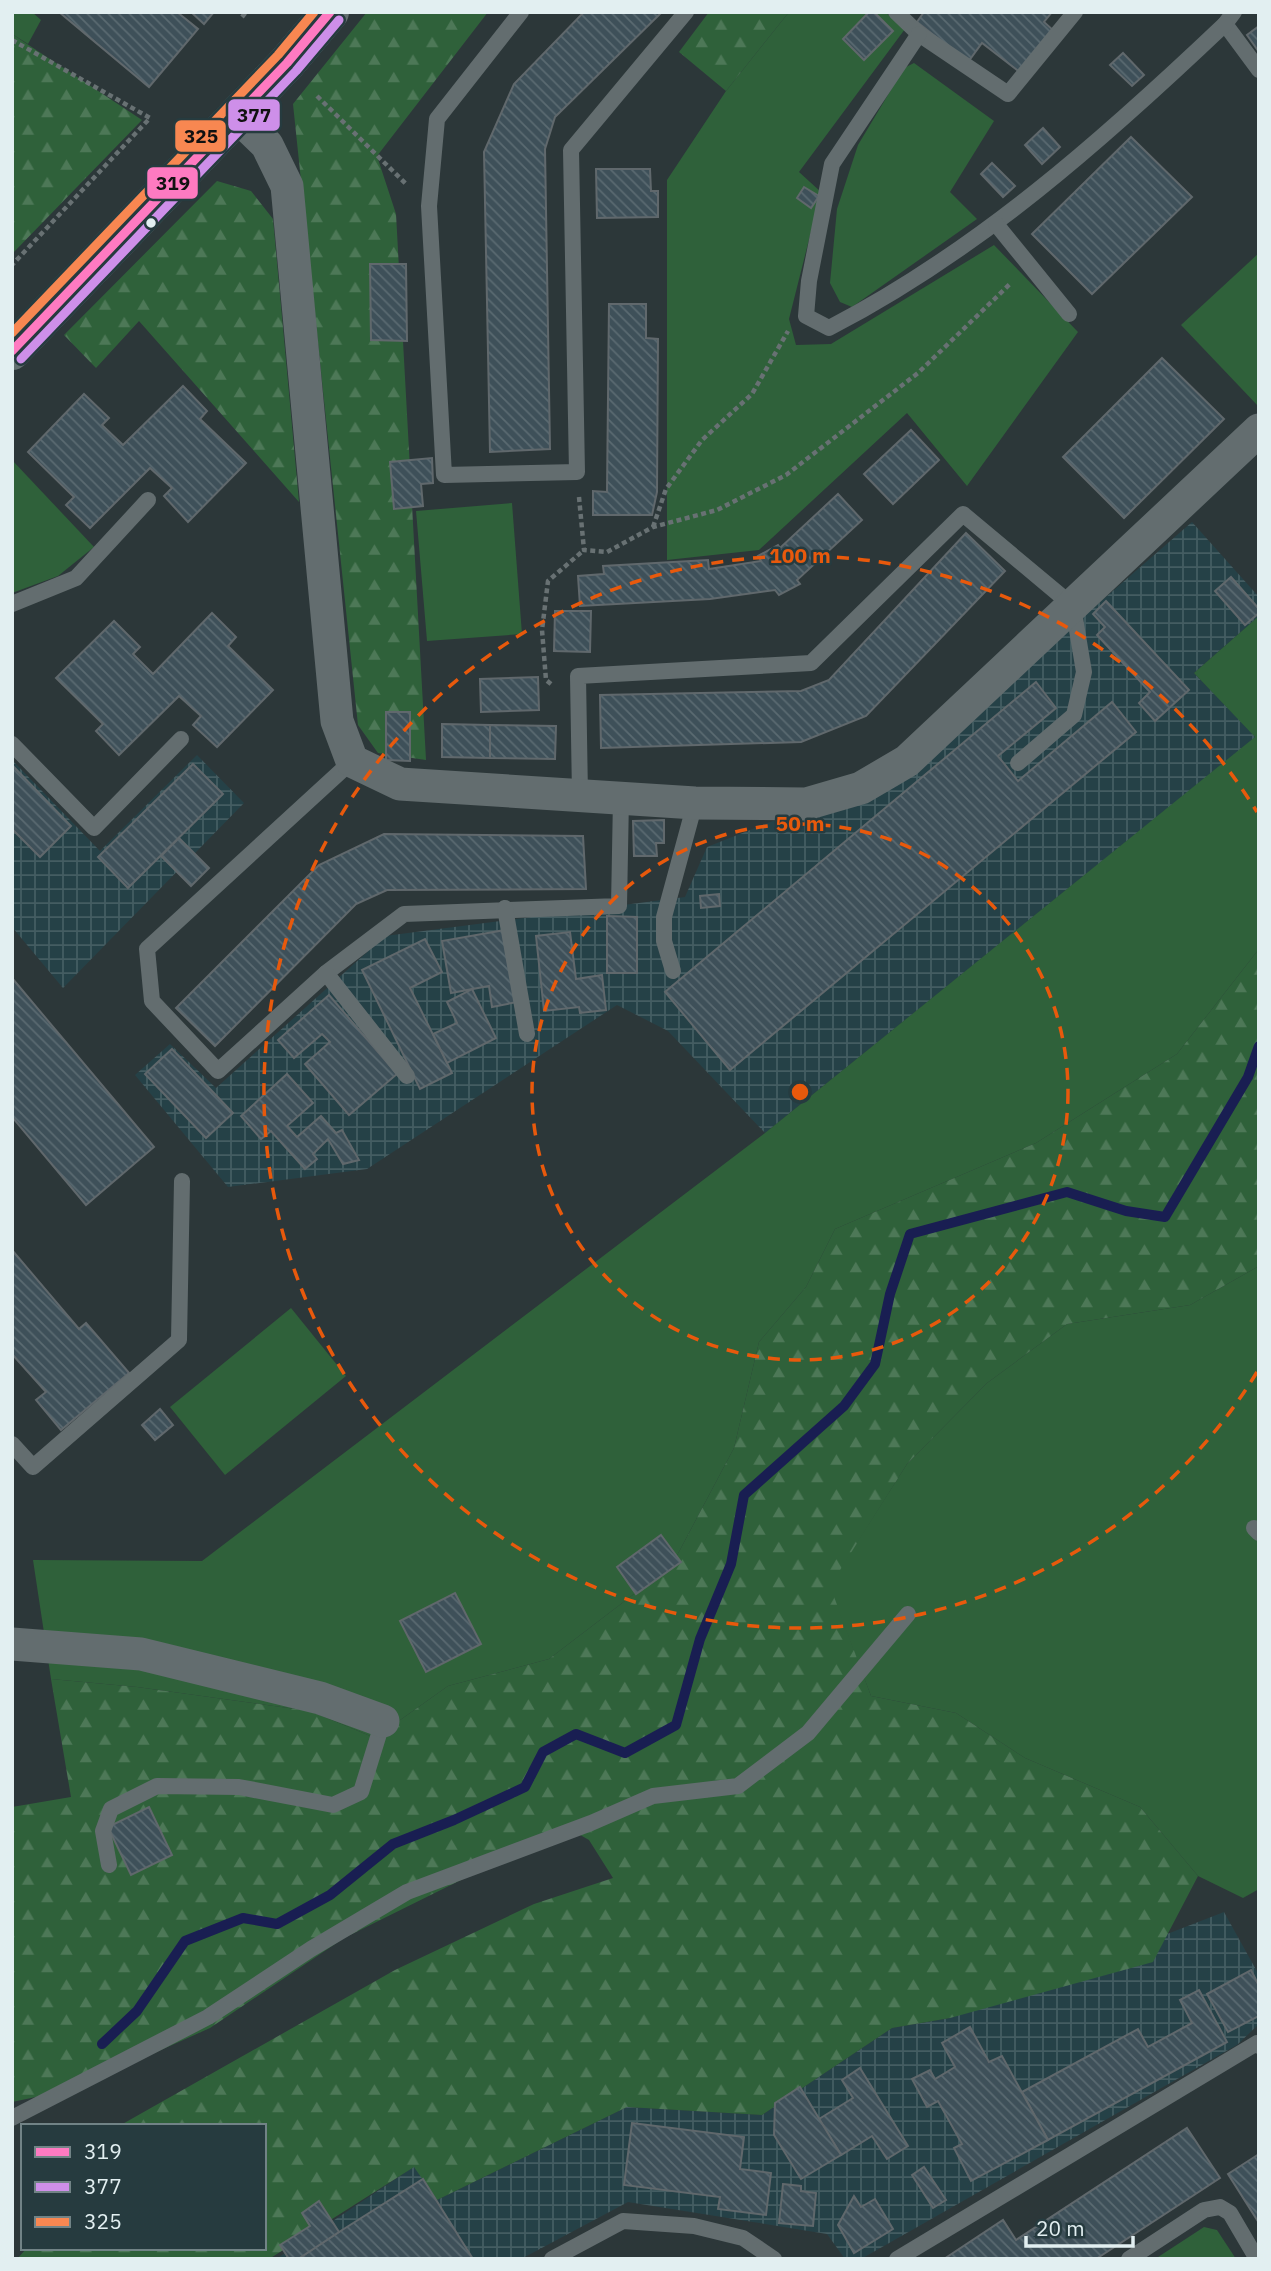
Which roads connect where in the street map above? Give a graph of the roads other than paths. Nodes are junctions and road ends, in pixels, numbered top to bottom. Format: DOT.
graph roads {
  1 [pos="330,12"];
  2 [pos="521,12"];
  3 [pos="686,12"];
  4 [pos="896,12"];
  5 [pos="1075,12"];
  6 [pos="1230,18"];
  7 [pos="919,34"];
  8 [pos="1259,70"];
  9 [pos="235,114"];
  10 [pos="996,224"];
  11 [pos="1069,314"];
  12 [pos="12,351"];
  13 [pos="1259,429"];
  14 [pos="148,500"];
  15 [pos="12,604"];
  16 [pos="1073,606"];
  17 [pos="181,739"];
  18 [pos="12,744"];
  19 [pos="352,761"];
  20 [pos="1018,762"];
  21 [pos="580,795"];
  22 [pos="621,798"];
  23 [pos="695,803"];
  24 [pos="505,908"];
  25 [pos="673,971"];
  26 [pos="326,972"];
  27 [pos="527,1034"];
  28 [pos="407,1076"];
  29 [pos="181,1181"];
  30 [pos="12,1444"];
  31 [pos="908,1614"];
  32 [pos="12,1644"];
  33 [pos="383,1721"];
  34 [pos="109,1865"];
  35 [pos="1258,2043"];
  36 [pos="12,2118"];
  37 [pos="552,2259"];
  38 [pos="774,2259"];
  39 [pos="897,2259"];
  40 [pos="1129,2259"];
  41 [pos="1257,2259"];
  1 -- 9 [label="main road"];
  2 -- 3 [label="lane"];
  4 -- 7 [label="lane"];
  5 -- 7 [label="lane"];
  6 -- 8 [label="lane"];
  6 -- 10 [label="lane"];
  7 -- 10 [label="lane"];
  9 -- 12 [label="main road"];
  9 -- 19 [label="street"];
  10 -- 11 [label="lane"];
  13 -- 16 [label="street"];
  14 -- 15 [label="lane"];
  16 -- 20 [label="lane"];
  16 -- 21 [label="lane"];
  16 -- 23 [label="street"];
  17 -- 18 [label="lane"];
  19 -- 21 [label="street"];
  19 -- 26 [label="lane"];
  21 -- 22 [label="street"];
  22 -- 23 [label="street"];
  22 -- 24 [label="lane"];
  23 -- 25 [label="lane"];
  24 -- 26 [label="lane"];
  24 -- 27 [label="lane"];
  26 -- 28 [label="lane"];
  29 -- 30 [label="lane"];
  31 -- 36 [label="lane"];
  32 -- 33 [label="street"];
  33 -- 34 [label="lane"];
  35 -- 39 [label="lane"];
  37 -- 38 [label="lane"];
  40 -- 41 [label="lane"];
}
